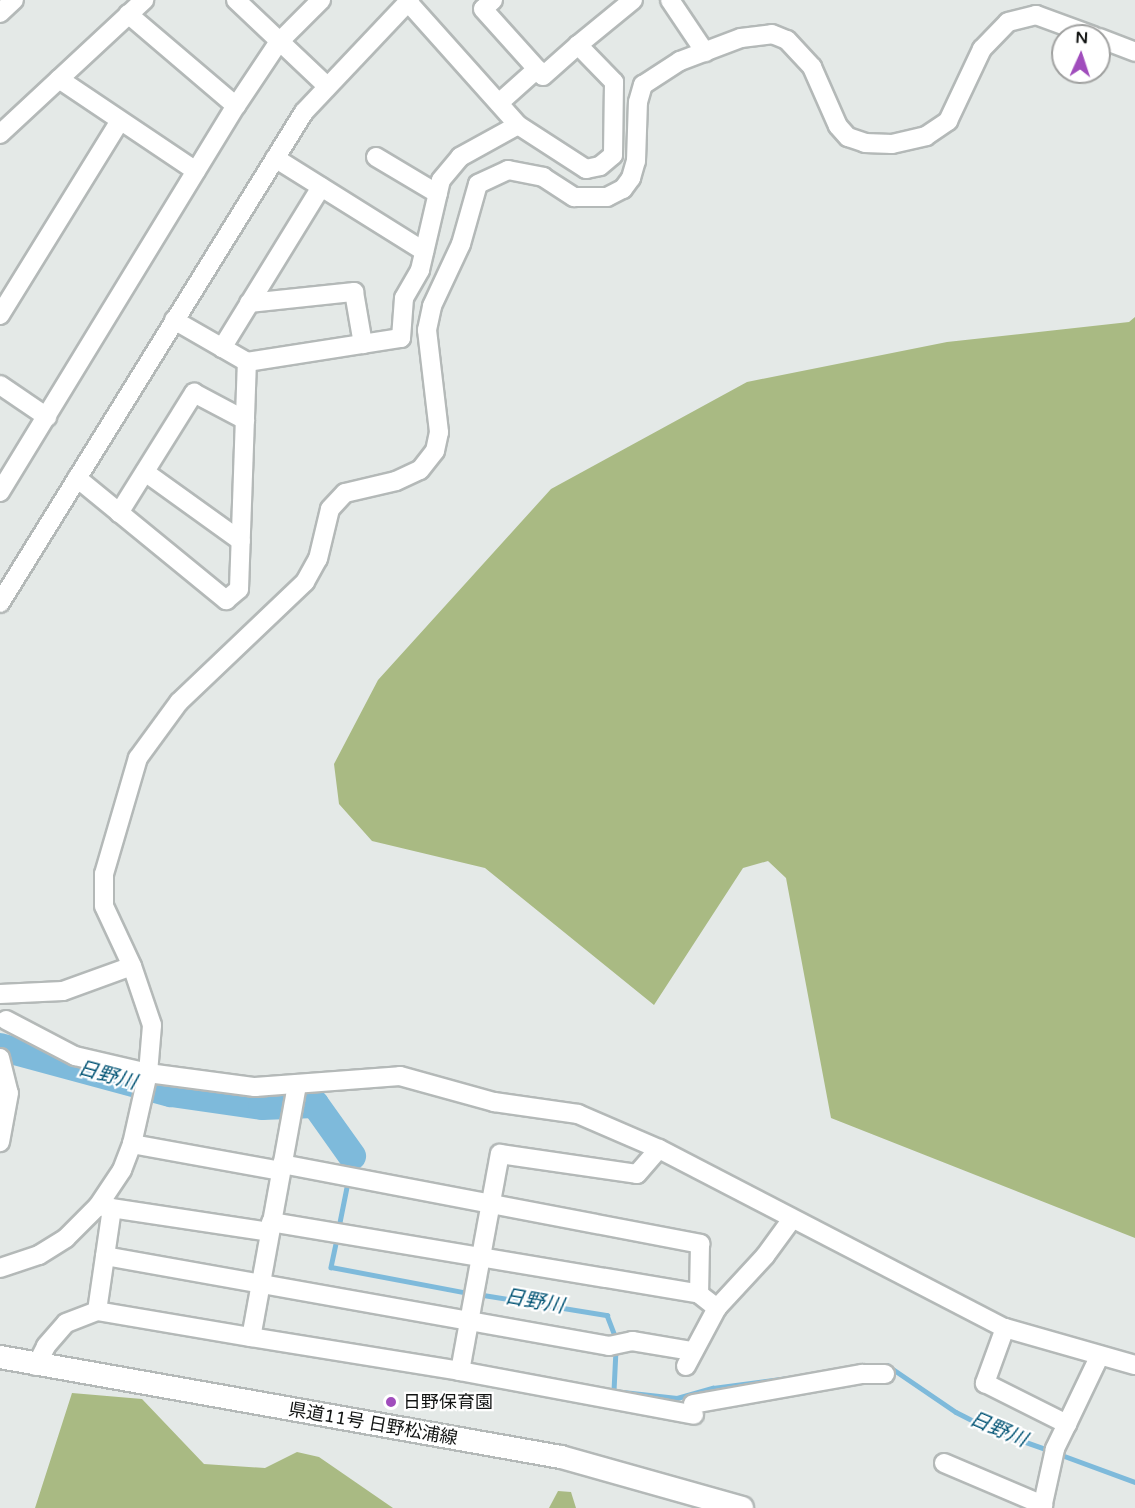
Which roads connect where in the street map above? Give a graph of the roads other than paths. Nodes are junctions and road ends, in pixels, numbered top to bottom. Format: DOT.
graph roads {
  1 [pos="14,0"];
  2 [pos="144,0"];
  3 [pos="236,0"];
  4 [pos="321,0"];
  5 [pos="493,0"];
  6 [pos="633,0"];
  7 [pos="670,0"];
  8 [pos="409,1"];
  9 [pos="0,14"];
  10 [pos="128,14"];
  11 [pos="1061,24"];
  12 [pos="278,43"];
  13 [pos="1111,43"];
  14 [pos="578,45"];
  15 [pos="705,52"];
  16 [pos="1135,52"];
  17 [pos="537,69"];
  18 [pos="59,79"];
  19 [pos="326,85"];
  20 [pos="499,103"];
  21 [pos="236,106"];
  22 [pos="120,121"];
  23 [pos="518,125"];
  24 [pos="0,134"];
  25 [pos="275,158"];
  26 [pos="385,158"];
  27 [pos="196,171"];
  28 [pos="321,187"];
  29 [pos="438,194"];
  30 [pos="424,250"];
  31 [pos="249,303"];
  32 [pos="0,315"];
  33 [pos="174,320"];
  34 [pos="363,344"];
  35 [pos="222,348"];
  36 [pos="247,362"];
  37 [pos="0,386"];
  38 [pos="47,417"];
  39 [pos="245,420"];
  40 [pos="145,472"];
  41 [pos="77,478"];
  42 [pos="0,492"];
  43 [pos="119,513"];
  44 [pos="241,541"];
  45 [pos="0,603"];
  46 [pos="132,966"];
  47 [pos="0,994"];
  48 [pos="6,1020"];
  49 [pos="0,1058"];
  50 [pos="148,1073"];
  51 [pos="297,1085"];
  52 [pos="3,1134"];
  53 [pos="132,1144"];
  54 [pos="659,1149"];
  55 [pos="281,1167"];
  56 [pos="490,1202"];
  57 [pos="105,1207"];
  58 [pos="792,1219"];
  59 [pos="270,1227"];
  60 [pos="105,1256"];
  61 [pos="480,1259"];
  62 [pos="0,1268"];
  63 [pos="260,1283"];
  64 [pos="699,1294"];
  65 [pos="717,1308"];
  66 [pos="97,1311"];
  67 [pos="468,1322"];
  68 [pos="1005,1328"];
  69 [pos="250,1337"];
  70 [pos="1100,1355"];
  71 [pos="0,1357"];
  72 [pos="1135,1365"];
  73 [pos="36,1366"];
  74 [pos="460,1371"];
  75 [pos="885,1374"];
  76 [pos="1067,1424"];
  77 [pos="944,1463"];
  78 [pos="1042,1507"];
  79 [pos="742,1508"];
  1 -- 9 [label="street"];
  2 -- 10 [label="street"];
  3 -- 12 [label="street"];
  4 -- 12 [label="street"];
  5 -- 17 [label="street"];
  6 -- 14 [label="street"];
  7 -- 15 [label="street"];
  8 -- 19 [label="street"];
  8 -- 20 [label="street"];
  10 -- 18 [label="street"];
  10 -- 21 [label="street"];
  11 -- 15 [label="street"];
  12 -- 19 [label="street"];
  12 -- 21 [label="street"];
  13 -- 16 [label="street"];
  14 -- 17 [label="street"];
  14 -- 23 [label="street"];
  15 -- 46 [label="street"];
  17 -- 20 [label="street"];
  18 -- 22 [label="street"];
  18 -- 24 [label="street"];
  19 -- 25 [label="street"];
  20 -- 23 [label="street"];
  21 -- 27 [label="street"];
  22 -- 27 [label="street"];
  22 -- 32 [label="street"];
  23 -- 29 [label="street"];
  25 -- 28 [label="street"];
  25 -- 33 [label="street"];
  26 -- 29 [label="street"];
  27 -- 38 [label="street"];
  28 -- 30 [label="street"];
  28 -- 31 [label="street"];
  29 -- 30 [label="street"];
  30 -- 34 [label="street"];
  31 -- 34 [label="street"];
  31 -- 35 [label="street"];
  33 -- 35 [label="street"];
  33 -- 41 [label="street"];
  34 -- 36 [label="street"];
  35 -- 36 [label="street"];
  36 -- 39 [label="street"];
  37 -- 38 [label="street"];
  38 -- 42 [label="street"];
  39 -- 40 [label="street"];
  39 -- 44 [label="street"];
  40 -- 43 [label="street"];
  40 -- 44 [label="street"];
  41 -- 43 [label="street"];
  41 -- 45 [label="street"];
  43 -- 44 [label="street"];
  46 -- 47 [label="street"];
  46 -- 50 [label="street"];
  48 -- 50 [label="street"];
  49 -- 52 [label="street"];
  50 -- 51 [label="street"];
  50 -- 53 [label="street"];
  51 -- 54 [label="street"];
  51 -- 55 [label="street"];
  53 -- 55 [label="street"];
  53 -- 57 [label="street"];
  54 -- 56 [label="street"];
  54 -- 58 [label="street"];
  55 -- 56 [label="street"];
  55 -- 59 [label="street"];
  56 -- 61 [label="street"];
  56 -- 64 [label="street"];
  57 -- 59 [label="street"];
  57 -- 60 [label="street"];
  57 -- 62 [label="street"];
  58 -- 65 [label="street"];
  58 -- 68 [label="street"];
  59 -- 61 [label="street"];
  59 -- 63 [label="street"];
  60 -- 63 [label="street"];
  60 -- 66 [label="street"];
  61 -- 64 [label="street"];
  61 -- 67 [label="street"];
  63 -- 67 [label="street"];
  63 -- 69 [label="street"];
  64 -- 65 [label="street"];
  65 -- 67 [label="street"];
  66 -- 69 [label="street"];
  66 -- 73 [label="street"];
  67 -- 74 [label="street"];
  68 -- 70 [label="street"];
  68 -- 76 [label="street"];
  69 -- 74 [label="street"];
  70 -- 72 [label="street"];
  70 -- 76 [label="street"];
  71 -- 73 [label="main road, 県道11号 日野松浦線"];
  73 -- 79 [label="main road, 県道11号 日野松浦線"];
  74 -- 75 [label="street"];
  76 -- 78 [label="street"];
  77 -- 78 [label="street"];
}
